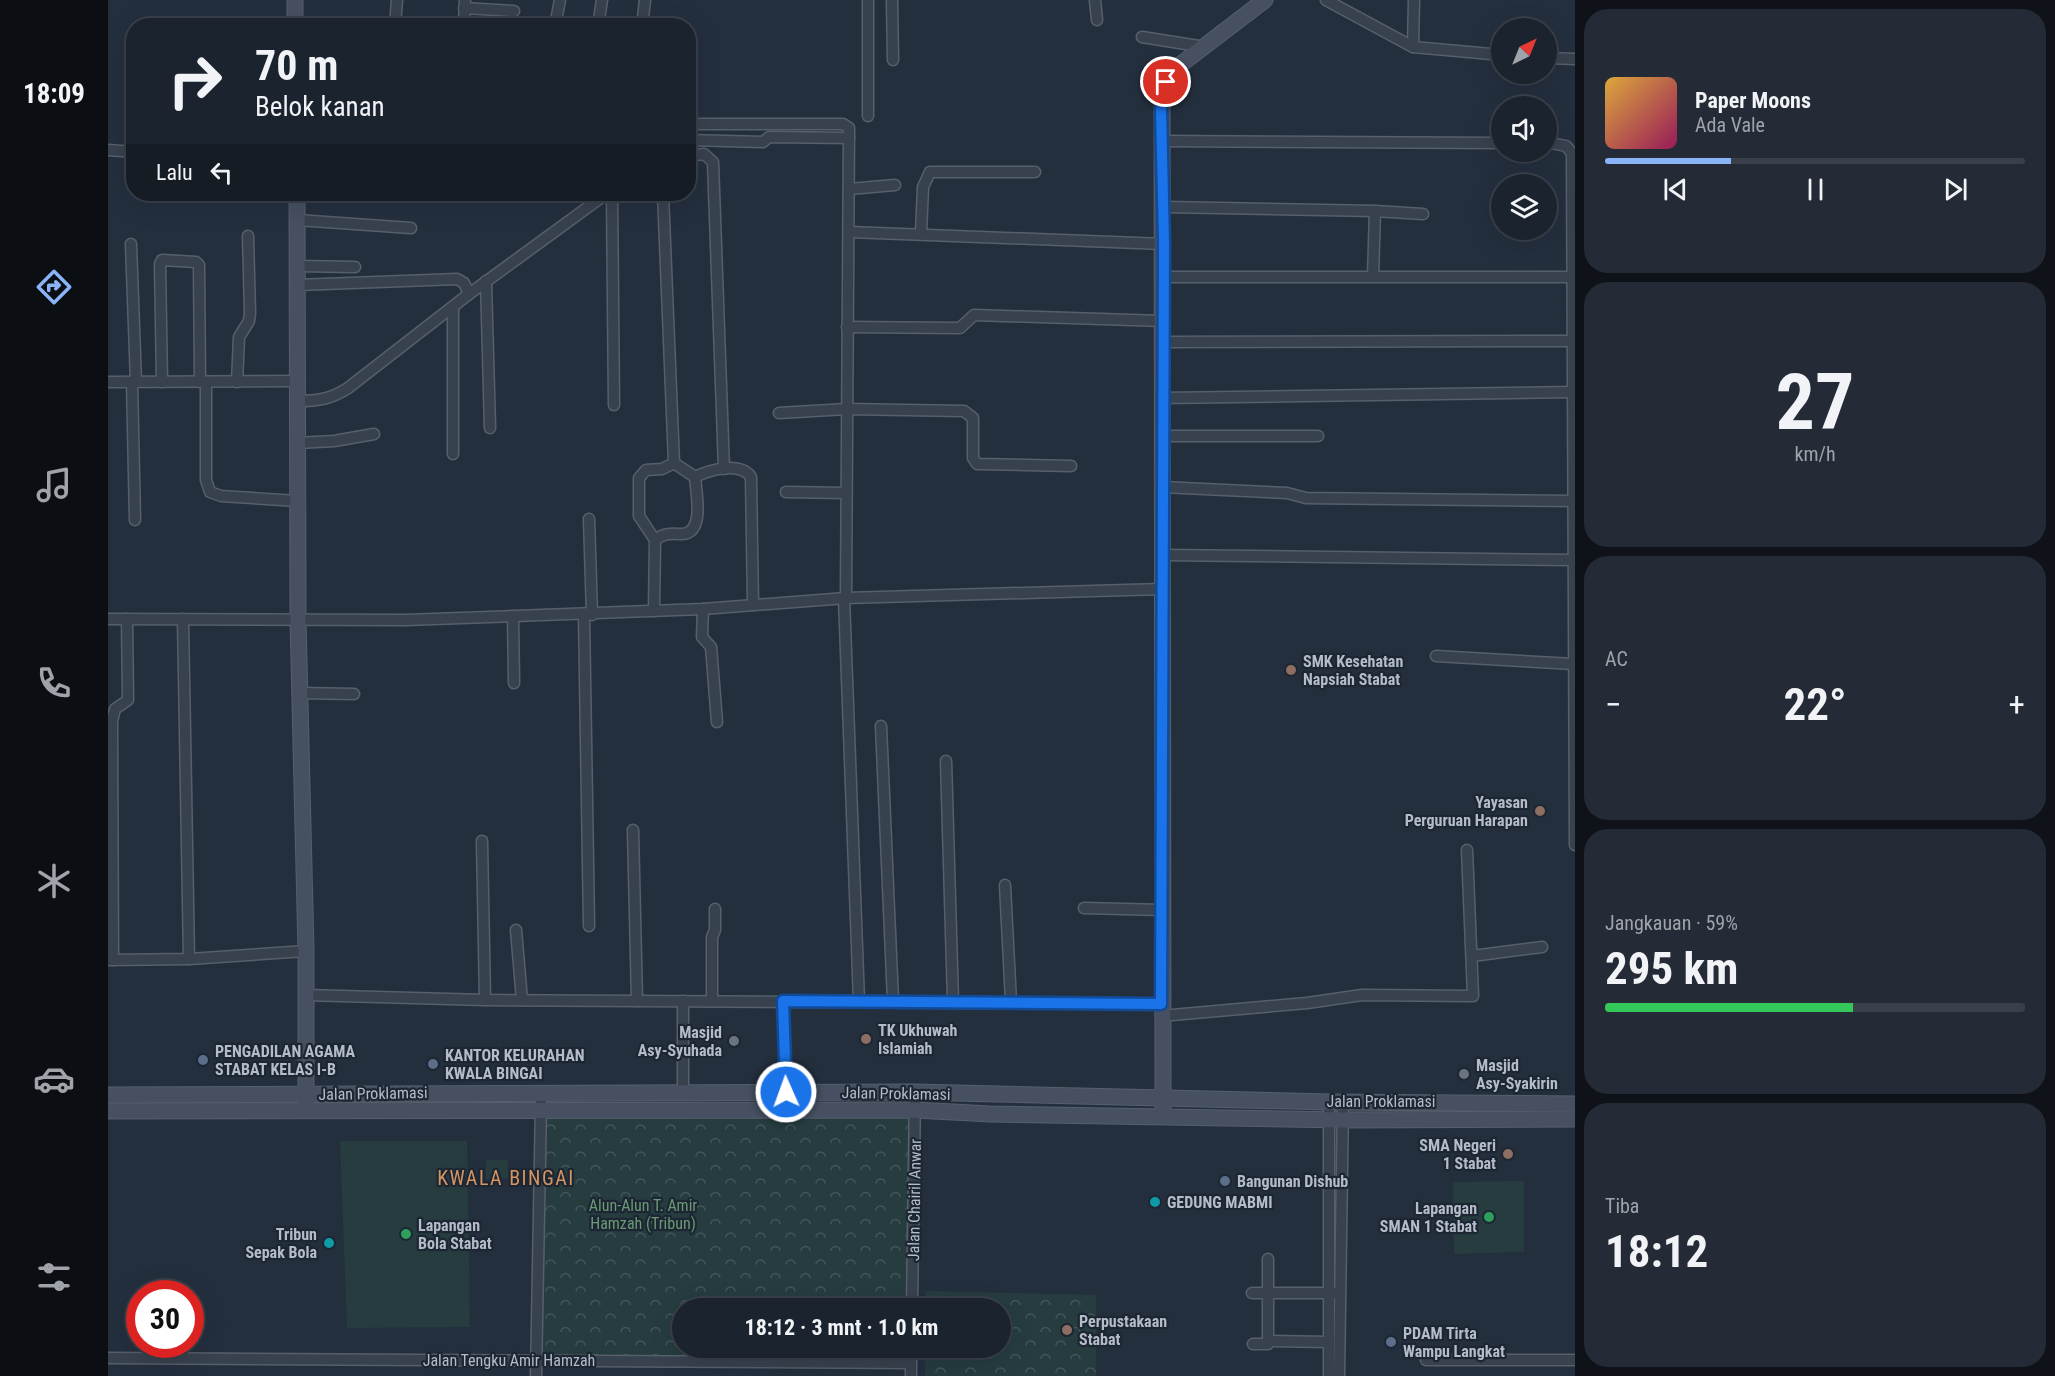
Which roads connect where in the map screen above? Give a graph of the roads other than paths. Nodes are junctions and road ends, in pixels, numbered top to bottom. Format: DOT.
graph roads {
  1 [pos="295,0"];
  2 [pos="397,0"];
  3 [pos="560,0"];
  4 [pos="602,0"];
  5 [pos="645,0"];
  6 [pos="868,0"];
  7 [pos="892,0"];
  8 [pos="1095,0"];
  9 [pos="1265,0"];
  10 [pos="1326,0"];
  11 [pos="1414,0"];
  12 [pos="465,4"];
  13 [pos="514,10"];
  14 [pos="295,18"];
  15 [pos="396,18"];
  16 [pos="557,18"];
  17 [pos="599,18"];
  18 [pos="643,18"];
  19 [pos="1096,20"];
  20 [pos="1142,37"];
  21 [pos="1205,47"];
  22 [pos="1413,47"];
  23 [pos="1491,54"];
  24 [pos="1557,58"];
  25 [pos="1575,59"];
  26 [pos="893,60"];
  27 [pos="868,116"];
  28 [pos="696,124"];
  29 [pos="849,134"];
  30 [pos="696,140"];
  31 [pos="1161,141"];
  32 [pos="1491,143"];
  33 [pos="1557,144"];
  34 [pos="108,150"];
  35 [pos="126,151"];
  36 [pos="696,155"];
  37 [pos="1035,172"];
  38 [pos="1574,173"];
  39 [pos="896,185"];
  40 [pos="849,189"];
  41 [pos="297,201"];
  42 [pos="596,201"];
  43 [pos="612,201"];
  44 [pos="663,201"];
  45 [pos="1164,207"];
  46 [pos="1375,211"];
  47 [pos="1423,214"];
  48 [pos="297,220"];
  49 [pos="1574,220"];
  50 [pos="411,228"];
  51 [pos="850,232"];
  52 [pos="921,233"];
  53 [pos="248,236"];
  54 [pos="132,244"];
  55 [pos="1164,244"];
  56 [pos="297,266"];
  57 [pos="355,267"];
  58 [pos="1373,277"];
  59 [pos="1573,277"];
  60 [pos="1163,278"];
  61 [pos="486,281"];
  62 [pos="297,285"];
  63 [pos="467,289"];
  64 [pos="453,307"];
  65 [pos="1163,321"];
  66 [pos="847,327"];
  67 [pos="1574,341"];
  68 [pos="1163,342"];
  69 [pos="1575,367"];
  70 [pos="299,381"];
  71 [pos="108,382"];
  72 [pos="162,382"];
  73 [pos="203,382"];
  74 [pos="237,382"];
  75 [pos="133,387"];
  76 [pos="1575,392"];
  77 [pos="1162,398"];
  78 [pos="298,401"];
  79 [pos="614,405"];
  80 [pos="846,409"];
  81 [pos="778,413"];
  82 [pos="490,428"];
  83 [pos="374,434"];
  84 [pos="1318,435"];
  85 [pos="1162,436"];
  86 [pos="1575,439"];
  87 [pos="298,443"];
  88 [pos="453,454"];
  89 [pos="674,463"];
  90 [pos="1071,466"];
  91 [pos="724,469"];
  92 [pos="695,477"];
  93 [pos="1162,487"];
  94 [pos="786,492"];
  95 [pos="845,493"];
  96 [pos="298,501"];
  97 [pos="1575,501"];
  98 [pos="589,519"];
  99 [pos="135,520"];
  100 [pos="1574,538"];
  101 [pos="655,540"];
  102 [pos="1162,555"];
  103 [pos="1574,560"];
  104 [pos="1162,589"];
  105 [pos="1574,592"];
  106 [pos="845,598"];
  107 [pos="753,605"];
  108 [pos="703,609"];
  109 [pos="654,611"];
  110 [pos="588,615"];
  111 [pos="513,616"];
  112 [pos="108,619"];
  113 [pos="127,619"];
  114 [pos="183,619"];
  115 [pos="298,620"];
  116 [pos="1436,656"];
  117 [pos="1574,662"];
  118 [pos="514,683"];
  119 [pos="300,693"];
  120 [pos="354,694"];
  121 [pos="717,722"];
  122 [pos="881,726"];
  123 [pos="1574,756"];
  124 [pos="946,760"];
  125 [pos="633,830"];
  126 [pos="482,841"];
  127 [pos="1575,845"];
  128 [pos="1467,850"];
  129 [pos="1005,885"];
  130 [pos="1084,908"];
  131 [pos="715,909"];
  132 [pos="1162,910"];
  133 [pos="589,926"];
  134 [pos="516,930"];
  135 [pos="1542,947"];
  136 [pos="306,951"];
  137 [pos="1472,956"];
  138 [pos="189,959"];
  139 [pos="111,960"];
  140 [pos="305,995"];
  141 [pos="485,1000"];
  142 [pos="522,1000"];
  143 [pos="637,1001"];
  144 [pos="683,1001"];
  145 [pos="712,1001"];
  146 [pos="783,1001"];
  147 [pos="859,1001"];
  148 [pos="893,1001"];
  149 [pos="953,1001"];
  150 [pos="1011,1002"];
  151 [pos="1161,1010"];
  152 [pos="305,1092"];
  153 [pos="540,1092"];
  154 [pos="683,1092"];
  155 [pos="786,1092"];
  156 [pos="915,1092"];
  157 [pos="108,1095"];
  158 [pos="1162,1098"];
  159 [pos="1336,1102"];
  160 [pos="1575,1104"];
  161 [pos="541,1109"];
  162 [pos="915,1110"];
  163 [pos="108,1111"];
  164 [pos="306,1112"];
  165 [pos="1163,1116"];
  166 [pos="1575,1119"];
  167 [pos="1336,1120"];
  168 [pos="1268,1259"];
  169 [pos="1252,1293"];
  170 [pos="1268,1293"];
  171 [pos="1328,1293"];
  172 [pos="1340,1293"];
  173 [pos="912,1298"];
  174 [pos="1268,1341"];
  175 [pos="1329,1342"];
  176 [pos="1253,1344"];
  177 [pos="108,1358"];
  178 [pos="911,1358"];
  179 [pos="536,1360"];
  180 [pos="1426,1360"];
  181 [pos="1575,1360"];
  182 [pos="911,1363"];
  183 [pos="536,1376"];
  184 [pos="911,1376"];
  185 [pos="1329,1376"];
  186 [pos="1339,1376"];
  1 -- 14 [label="street"];
  2 -- 15 [label="street"];
  3 -- 16 [label="street"];
  4 -- 17 [label="street"];
  5 -- 18 [label="street"];
  6 -- 27 [label="street"];
  7 -- 26 [label="street"];
  8 -- 19 [label="street"];
  9 -- 21 [label="street"];
  10 -- 22 [label="street"];
  11 -- 22 [label="street"];
  12 -- 13 [label="street"];
  20 -- 21 [label="street"];
  21 -- 31 [label="street"];
  22 -- 23 [label="street"];
  24 -- 25 [label="street"];
  28 -- 29 [label="street"];
  29 -- 30 [label="street"];
  29 -- 40 [label="street"];
  31 -- 32 [label="street"];
  31 -- 45 [label="street"];
  33 -- 38 [label="street"];
  34 -- 35 [label="street"];
  36 -- 91 [label="street"];
  37 -- 52 [label="street"];
  38 -- 49 [label="street"];
  39 -- 40 [label="street"];
  40 -- 51 [label="street"];
  41 -- 48 [label="street"];
  42 -- 61 [label="street"];
  43 -- 79 [label="street"];
  44 -- 89 [label="street"];
  45 -- 46 [label="street"];
  45 -- 55 [label="street"];
  46 -- 47 [label="street"];
  46 -- 58 [label="street"];
  48 -- 50 [label="street"];
  48 -- 56 [label="street"];
  49 -- 59 [label="street"];
  51 -- 52 [label="street"];
  51 -- 66 [label="street"];
  52 -- 55 [label="street"];
  53 -- 74 [label="street"];
  54 -- 75 [label="street"];
  55 -- 60 [label="street"];
  56 -- 57 [label="street"];
  56 -- 62 [label="street"];
  58 -- 59 [label="street"];
  58 -- 60 [label="street"];
  59 -- 67 [label="street"];
  60 -- 65 [label="street"];
  61 -- 63 [label="street"];
  61 -- 82 [label="street"];
  62 -- 63 [label="street"];
  62 -- 70 [label="street"];
  63 -- 64 [label="street"];
  64 -- 78 [label="street"];
  64 -- 88 [label="street"];
  65 -- 66 [label="street"];
  65 -- 68 [label="street"];
  66 -- 80 [label="street"];
  67 -- 68 [label="street"];
  67 -- 69 [label="street"];
  68 -- 77 [label="street"];
  69 -- 76 [label="street"];
  70 -- 74 [label="street"];
  70 -- 78 [label="street"];
  71 -- 75 [label="street"];
  72 -- 73 [label="street"];
  72 -- 73 [label="street"];
  72 -- 75 [label="street"];
  73 -- 74 [label="street"];
  73 -- 96 [label="street"];
  75 -- 99 [label="street"];
  76 -- 77 [label="street"];
  76 -- 86 [label="street"];
  77 -- 85 [label="street"];
  78 -- 87 [label="street"];
  80 -- 81 [label="street"];
  80 -- 90 [label="street"];
  80 -- 95 [label="street"];
  83 -- 87 [label="street"];
  84 -- 85 [label="street"];
  85 -- 93 [label="street"];
  86 -- 97 [label="street"];
  87 -- 96 [label="street"];
  89 -- 92 [label="street"];
  89 -- 101 [label="street"];
  91 -- 92 [label="street"];
  91 -- 107 [label="street"];
  92 -- 101 [label="street"];
  93 -- 97 [label="street"];
  93 -- 102 [label="street"];
  94 -- 95 [label="street"];
  95 -- 106 [label="street"];
  96 -- 115 [label="street"];
  97 -- 100 [label="street"];
  98 -- 110 [label="street"];
  100 -- 103 [label="street"];
  101 -- 109 [label="street"];
  102 -- 103 [label="street"];
  102 -- 104 [label="street"];
  103 -- 105 [label="street"];
  104 -- 106 [label="street"];
  104 -- 132 [label="street"];
  105 -- 117 [label="street"];
  106 -- 107 [label="street"];
  106 -- 147 [label="street"];
  107 -- 108 [label="street"];
  108 -- 109 [label="street"];
  108 -- 121 [label="street"];
  109 -- 110 [label="street"];
  110 -- 111 [label="street"];
  110 -- 133 [label="street"];
  111 -- 115 [label="street"];
  111 -- 118 [label="street"];
  112 -- 113 [label="street"];
  113 -- 114 [label="street"];
  113 -- 139 [label="street"];
  114 -- 115 [label="street"];
  114 -- 138 [label="street"];
  115 -- 119 [label="street"];
  116 -- 117 [label="street"];
  117 -- 123 [label="street"];
  119 -- 120 [label="street"];
  119 -- 136 [label="street"];
  122 -- 148 [label="street"];
  123 -- 127 [label="street"];
  124 -- 149 [label="street"];
  125 -- 143 [label="street"];
  126 -- 141 [label="street"];
  128 -- 137 [label="street"];
  129 -- 150 [label="street"];
  130 -- 132 [label="street"];
  131 -- 145 [label="street"];
  132 -- 151 [label="street"];
  134 -- 142 [label="street"];
  135 -- 137 [label="street"];
  136 -- 138 [label="street"];
  136 -- 140 [label="street"];
  137 -- 151 [label="street"];
  138 -- 139 [label="street"];
  140 -- 141 [label="street"];
  140 -- 152 [label="street"];
  141 -- 142 [label="street"];
  142 -- 143 [label="street"];
  143 -- 144 [label="street"];
  144 -- 145 [label="street"];
  144 -- 154 [label="street"];
  145 -- 146 [label="street"];
  146 -- 147 [label="street"];
  146 -- 155 [label="street"];
  147 -- 148 [label="street"];
  148 -- 149 [label="street"];
  149 -- 150 [label="street"];
  150 -- 151 [label="street"];
  151 -- 158 [label="street"];
  152 -- 153 [label="street, Jalan Proklamasi"];
  152 -- 157 [label="street, Jalan Proklamasi"];
  152 -- 164 [label="street"];
  153 -- 154 [label="street, Jalan Proklamasi"];
  153 -- 161 [label="street"];
  154 -- 155 [label="street, Jalan Proklamasi"];
  155 -- 156 [label="street, Jalan Proklamasi"];
  156 -- 158 [label="street, Jalan Proklamasi"];
  156 -- 162 [label="street, Jalan Chairil Anwar"];
  158 -- 159 [label="street, Jalan Proklamasi"];
  158 -- 165 [label="street"];
  159 -- 160 [label="street, Jalan Proklamasi"];
  159 -- 167 [label="street"];
  161 -- 162 [label="street, Jalan Proklamasi"];
  161 -- 164 [label="street, Jalan Proklamasi"];
  161 -- 179 [label="street"];
  162 -- 165 [label="street, Jalan Proklamasi"];
  162 -- 173 [label="street, Jalan Chairil Anwar"];
  163 -- 164 [label="street, Jalan Proklamasi"];
  165 -- 167 [label="street, Jalan Proklamasi"];
  166 -- 167 [label="street, Jalan Proklamasi"];
  167 -- 171 [label="street"];
  167 -- 172 [label="street"];
  168 -- 170 [label="street"];
  169 -- 170 [label="street"];
  170 -- 171 [label="street"];
  170 -- 174 [label="street"];
  171 -- 172 [label="street"];
  171 -- 175 [label="street"];
  172 -- 186 [label="street"];
  174 -- 175 [label="street"];
  174 -- 176 [label="street"];
  175 -- 185 [label="street"];
  177 -- 179 [label="street, Jalan Tengku Amir Hamzah"];
  178 -- 182 [label="street"];
  179 -- 182 [label="street, Jalan Tengku Amir Hamzah"];
  179 -- 183 [label="street"];
  180 -- 181 [label="street"];
  182 -- 184 [label="street"];
}
